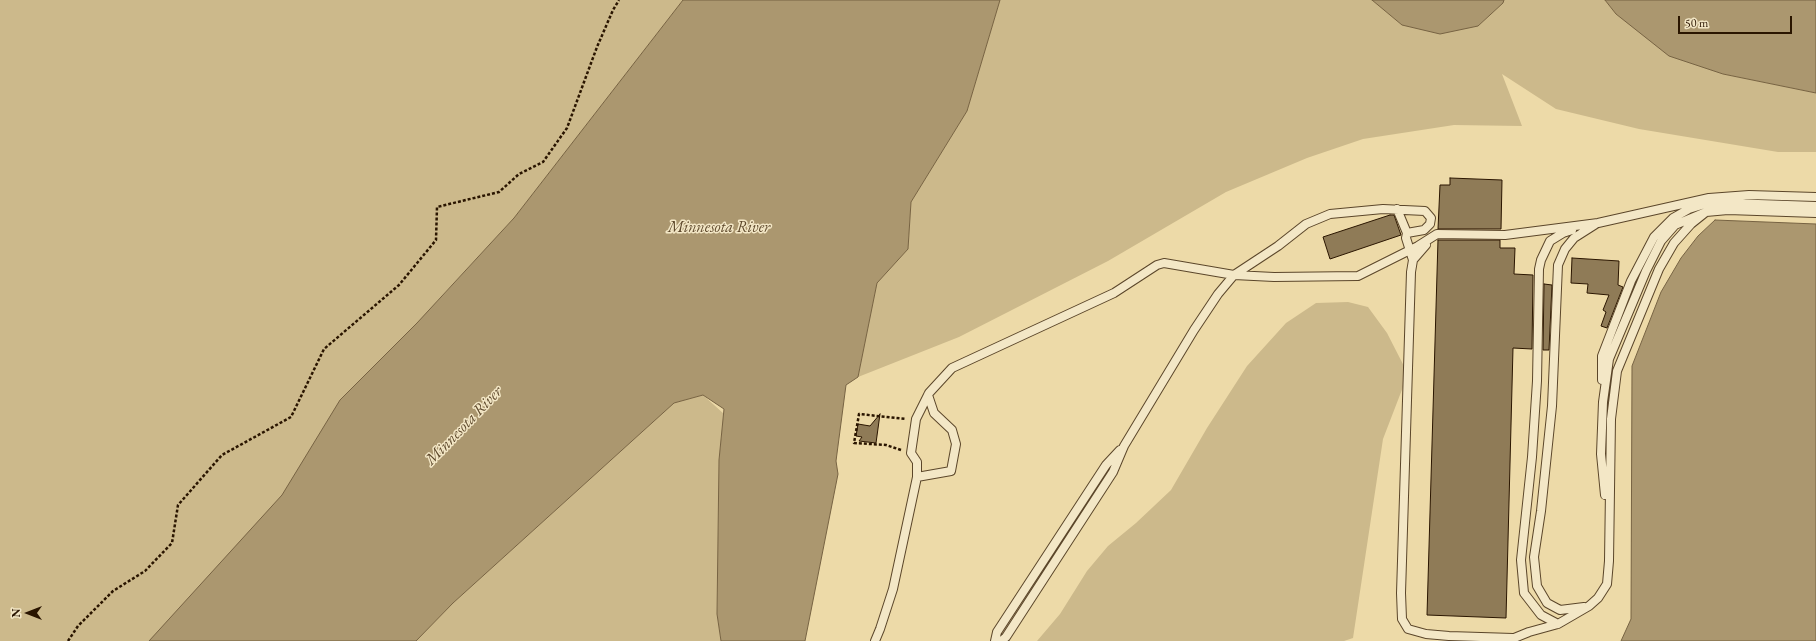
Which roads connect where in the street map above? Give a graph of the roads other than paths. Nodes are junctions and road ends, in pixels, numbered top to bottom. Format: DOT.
graph roads {
  1 [pos="1816,197"];
  2 [pos="1816,206"];
  3 [pos="1397,209"];
  4 [pos="1706,212"];
  5 [pos="1816,213"];
  6 [pos="1598,223"];
  7 [pos="1407,233"];
  8 [pos="1437,234"];
  9 [pos="1410,250"];
  10 [pos="1413,260"];
  11 [pos="1234,275"];
  12 [pos="928,395"];
  13 [pos="1603,403"];
  14 [pos="1124,446"];
  15 [pos="917,477"];
  16 [pos="1609,534"];
  17 [pos="1589,606"];
  18 [pos="1558,624"];
  19 [pos="1510,639"];
  20 [pos="874,641"];
  21 [pos="995,641"];
  22 [pos="1001,641"];
  1 -- 6 [label="lane"];
  2 -- 13 [label="lane"];
  3 -- 7 [label="lane"];
  3 -- 7 [label="lane"];
  3 -- 11 [label="lane"];
  4 -- 5 [label="lane"];
  4 -- 13 [label="lane"];
  4 -- 16 [label="lane"];
  6 -- 8 [label="lane"];
  6 -- 17 [label="lane"];
  6 -- 18 [label="lane"];
  7 -- 9 [label="lane"];
  8 -- 9 [label="lane"];
  8 -- 10 [label="lane"];
  9 -- 10 [label="lane"];
  9 -- 11 [label="lane"];
  10 -- 19 [label="lane"];
  11 -- 12 [label="lane"];
  11 -- 14 [label="lane"];
  12 -- 15 [label="lane"];
  12 -- 15 [label="lane"];
  13 -- 16 [label="lane"];
  14 -- 21 [label="lane"];
  14 -- 22 [label="lane"];
  15 -- 20 [label="lane"];
  16 -- 17 [label="lane"];
  17 -- 18 [label="lane"];
  18 -- 19 [label="lane"];
}
